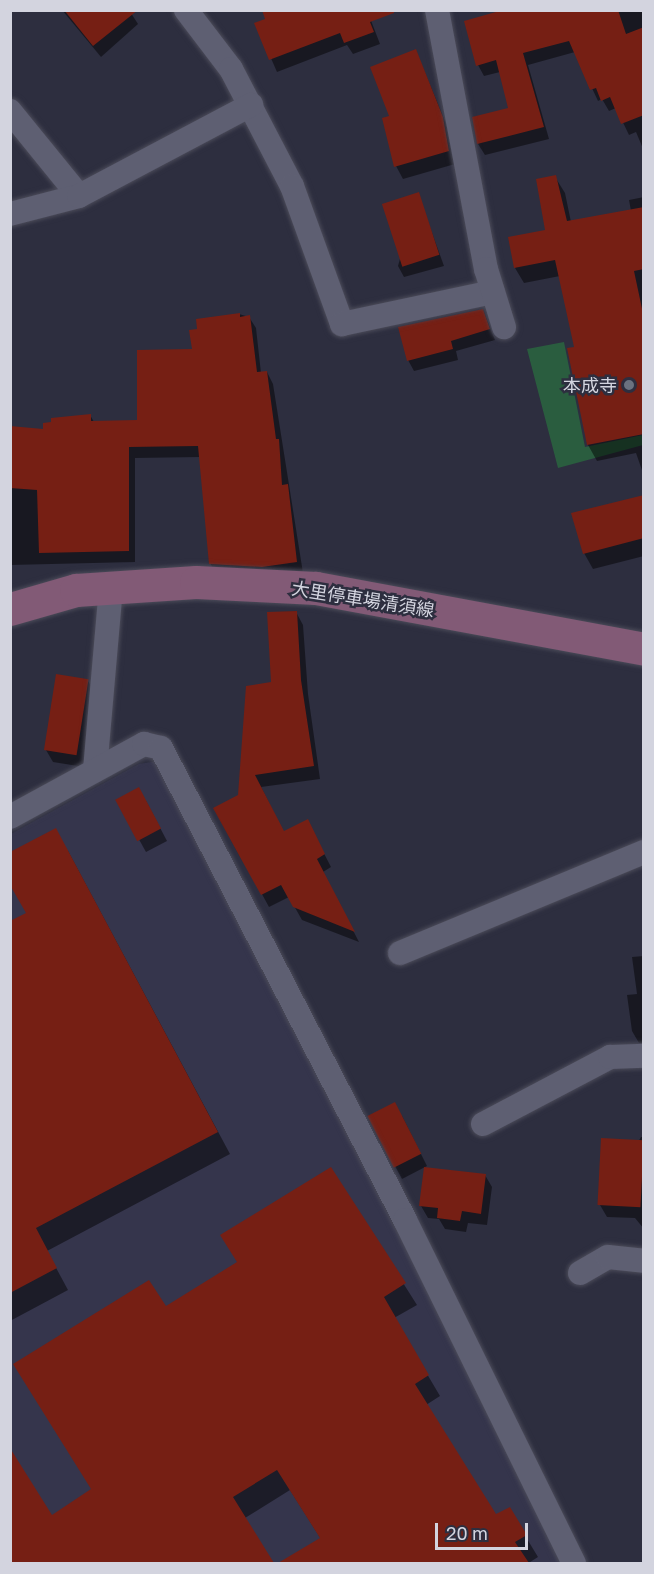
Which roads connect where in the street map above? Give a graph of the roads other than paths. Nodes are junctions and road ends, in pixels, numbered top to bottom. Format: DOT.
graph roads {
  1 [pos="186,10"];
  2 [pos="437,10"];
  3 [pos="251,105"];
  4 [pos="10,111"];
  5 [pos="79,196"];
  6 [pos="10,214"];
  7 [pos="493,292"];
  8 [pos="504,327"];
  9 [pos="111,588"];
  10 [pos="10,609"];
  11 [pos="644,649"];
  12 [pos="95,770"];
  13 [pos="10,817"];
  14 [pos="644,852"];
  15 [pos="400,953"];
  16 [pos="644,1056"];
  17 [pos="483,1124"];
  18 [pos="644,1261"];
  19 [pos="580,1273"];
  20 [pos="574,1563"];
  1 -- 3 [label="street"];
  2 -- 7 [label="street"];
  3 -- 5 [label="street"];
  3 -- 7 [label="street"];
  4 -- 5 [label="street"];
  5 -- 6 [label="street"];
  7 -- 8 [label="street"];
  9 -- 10 [label="main road, 大里停車場清須線"];
  9 -- 11 [label="main road, 大里停車場清須線"];
  9 -- 12 [label="street"];
  12 -- 13 [label="street"];
  12 -- 20 [label="street"];
  14 -- 15 [label="street"];
  16 -- 17 [label="street"];
  18 -- 19 [label="street"];
}
